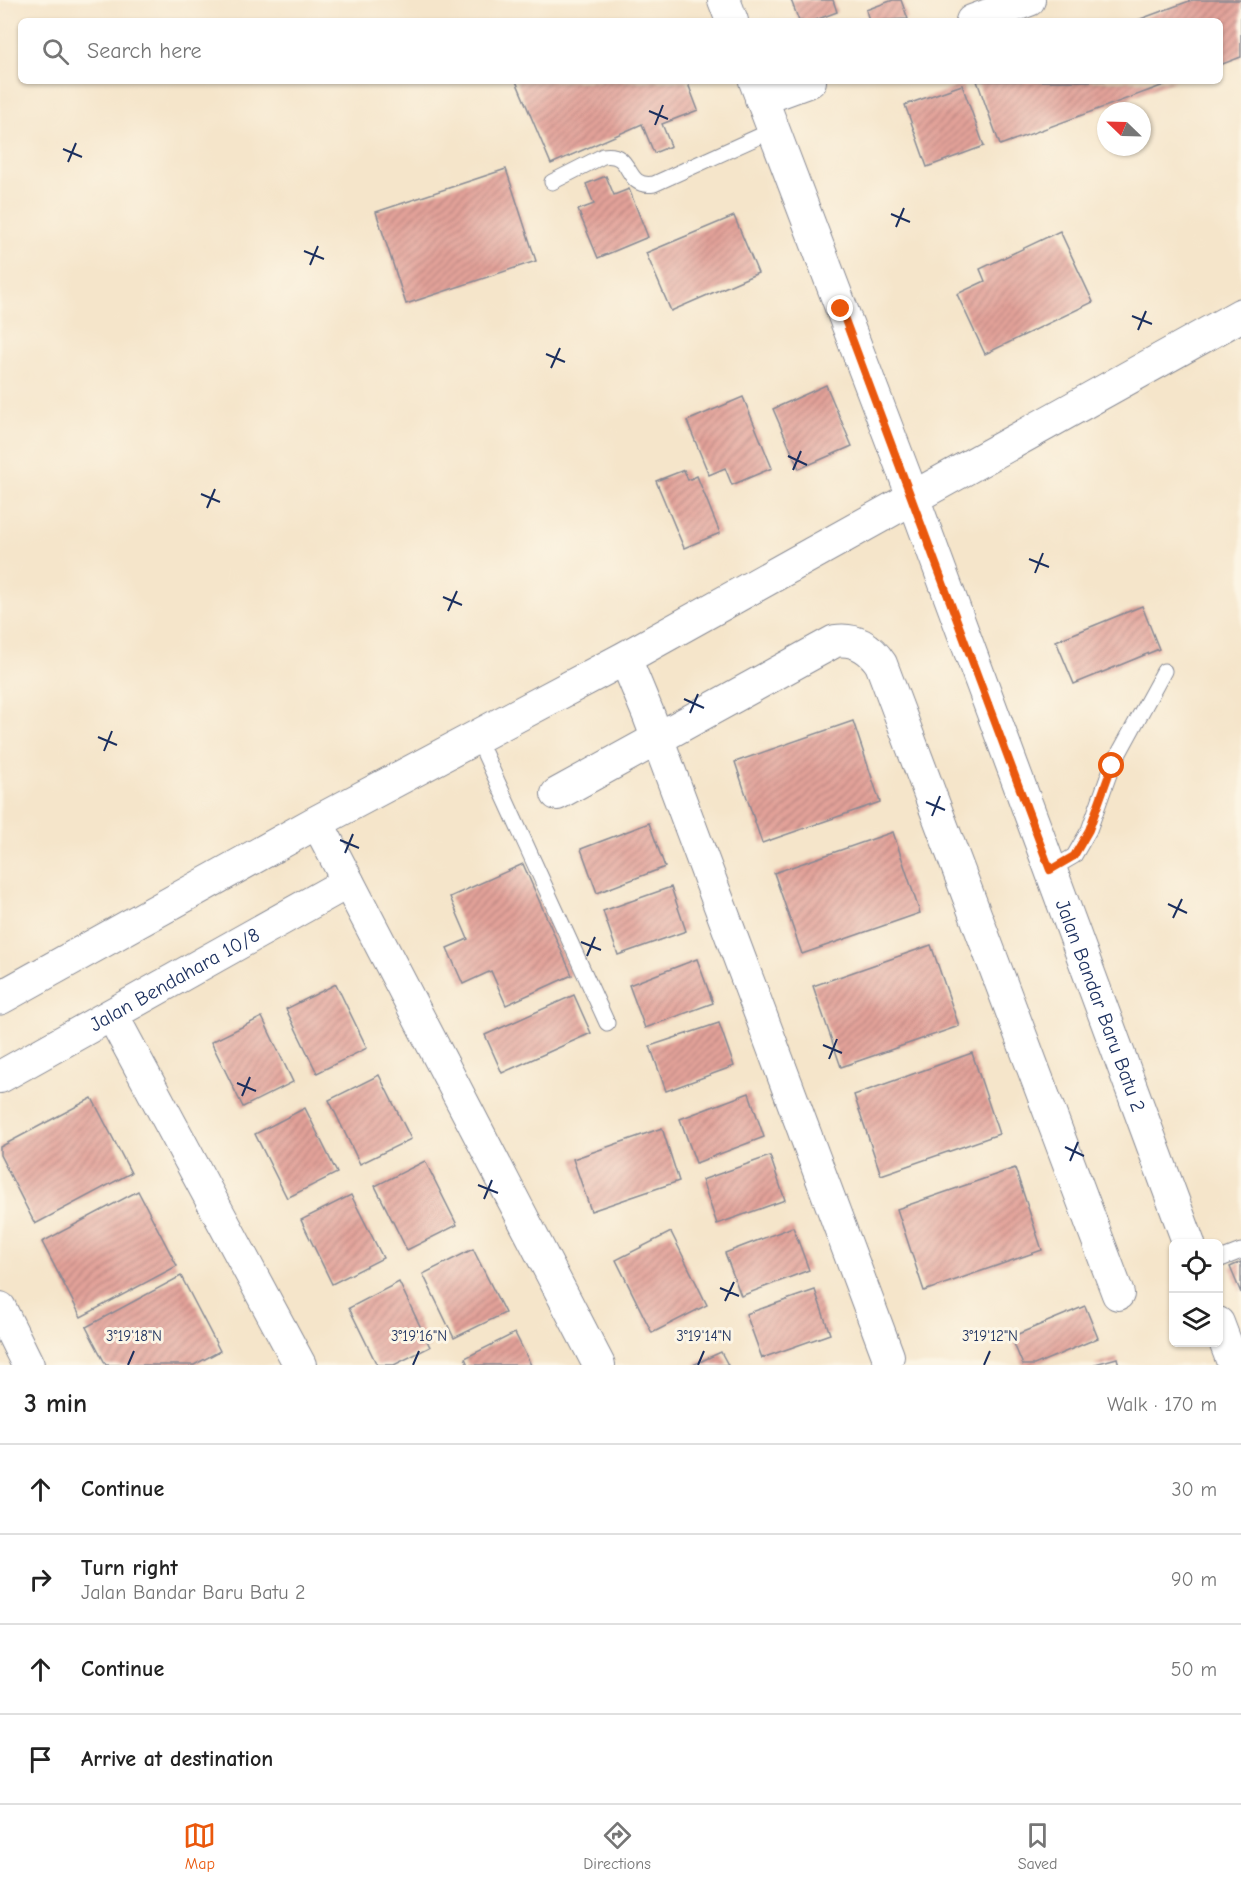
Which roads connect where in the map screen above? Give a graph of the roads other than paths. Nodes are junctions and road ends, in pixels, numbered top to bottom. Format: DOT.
graph roads {
  1 [pos="724,0"];
  2 [pos="1029,0"];
  3 [pos="731,18"];
  4 [pos="980,18"];
  5 [pos="793,84"];
  6 [pos="758,90"];
  7 [pos="773,130"];
  8 [pos="552,182"];
  9 [pos="1241,315"];
  10 [pos="912,497"];
  11 [pos="625,658"];
  12 [pos="1164,671"];
  13 [pos="477,736"];
  14 [pos="657,738"];
  15 [pos="557,794"];
  16 [pos="317,822"];
  17 [pos="1050,870"];
  18 [pos="348,882"];
  19 [pos="0,998"];
  20 [pos="112,1015"];
  21 [pos="607,1023"];
  22 [pos="0,1077"];
  23 [pos="1187,1239"];
  24 [pos="1241,1251"];
  25 [pos="1223,1258"];
  26 [pos="1118,1294"];
  27 [pos="0,1308"];
  28 [pos="1223,1336"];
  29 [pos="888,1356"];
  30 [pos="28,1365"];
  31 [pos="300,1365"];
  32 [pos="598,1365"];
  33 [pos="1234,1365"];
  1 -- 3 [label="street"];
  2 -- 4 [label="street"];
  5 -- 6 [label="street"];
  6 -- 7 [label="street, Jalan Bandar Baru Batu 2"];
  7 -- 8 [label="lane"];
  7 -- 10 [label="street, Jalan Bandar Baru Batu 2"];
  9 -- 10 [label="street"];
  10 -- 11 [label="street"];
  10 -- 17 [label="street, Jalan Bandar Baru Batu 2"];
  11 -- 13 [label="street"];
  11 -- 14 [label="street"];
  12 -- 17 [label="lane"];
  13 -- 16 [label="street"];
  13 -- 21 [label="lane"];
  14 -- 15 [label="street"];
  14 -- 26 [label="street"];
  14 -- 29 [label="street"];
  16 -- 18 [label="street"];
  16 -- 19 [label="street"];
  17 -- 23 [label="street, Jalan Bandar Baru Batu 2"];
  18 -- 20 [label="street, Jalan Bendahara 10/8"];
  18 -- 32 [label="street"];
  20 -- 22 [label="street, Jalan Bendahara 10/8"];
  20 -- 31 [label="street"];
  24 -- 25 [label="lane"];
  27 -- 30 [label="street"];
  28 -- 33 [label="street"];
}
